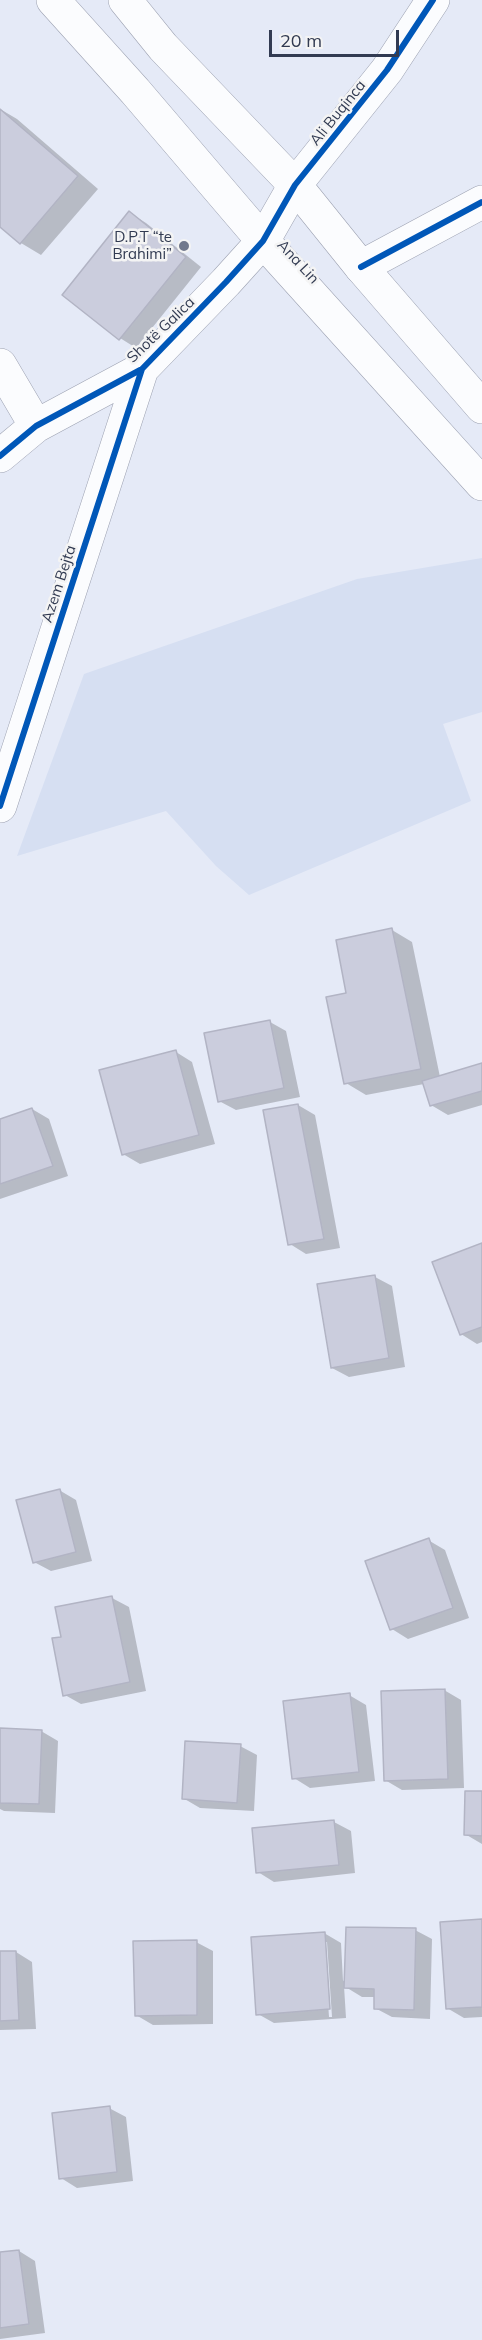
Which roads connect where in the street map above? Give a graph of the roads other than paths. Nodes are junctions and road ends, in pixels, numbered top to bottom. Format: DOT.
graph roads {
  1 [pos="53,0"];
  2 [pos="125,0"];
  3 [pos="433,0"];
  4 [pos="295,185"];
  5 [pos="482,202"];
  6 [pos="263,241"];
  7 [pos="361,267"];
  8 [pos="0,365"];
  9 [pos="142,369"];
  10 [pos="482,407"];
  11 [pos="36,426"];
  12 [pos="0,456"];
  13 [pos="482,483"];
  14 [pos="0,806"];
  1 -- 6 [label="street, Ana Lin"];
  2 -- 4 [label="street"];
  3 -- 4 [label="street, Ali Buqinca"];
  4 -- 6 [label="street, Ali Buqinca"];
  4 -- 7 [label="street"];
  5 -- 7 [label="street"];
  6 -- 9 [label="street, Shotë Galica"];
  6 -- 13 [label="street, Ana Lin"];
  7 -- 10 [label="street"];
  8 -- 11 [label="street"];
  9 -- 11 [label="street, Shotë Galica"];
  9 -- 14 [label="street, Azem Bejta"];
  11 -- 12 [label="street, Shotë Galica"];
}
